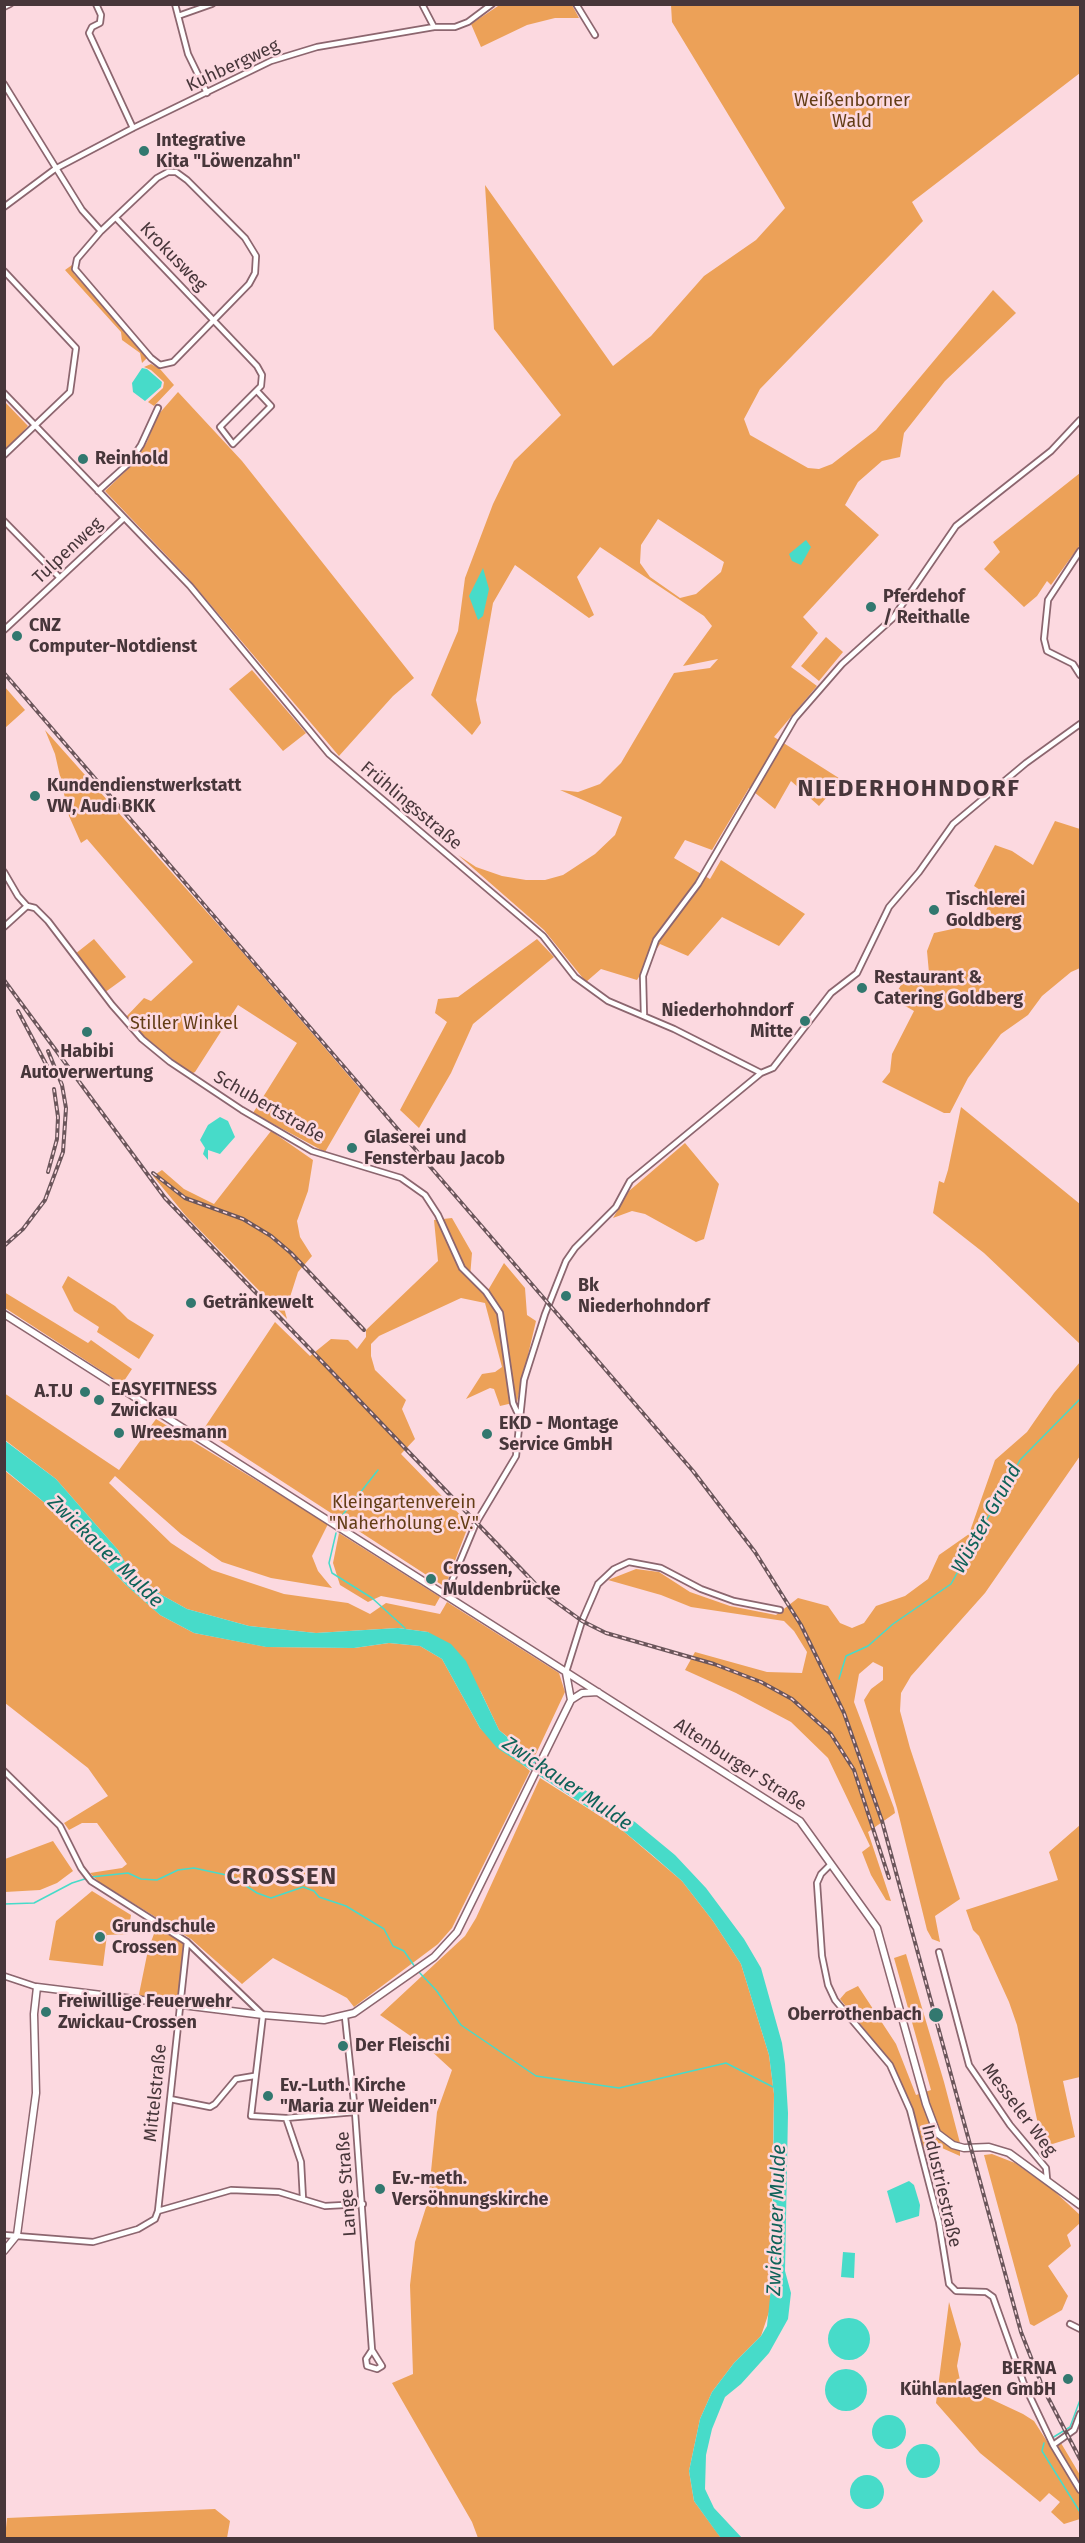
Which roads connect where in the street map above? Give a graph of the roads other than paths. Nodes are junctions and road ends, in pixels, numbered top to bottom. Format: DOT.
graph roads {
  1 [pos="10,4"];
  2 [pos="96,4"];
  3 [pos="175,4"];
  4 [pos="212,4"];
  5 [pos="422,4"];
  6 [pos="492,4"];
  7 [pos="576,4"];
  8 [pos="4,7"];
  9 [pos="178,16"];
  10 [pos="434,27"];
  11 [pos="595,35"];
  12 [pos="4,84"];
  13 [pos="207,93"];
  14 [pos="133,128"];
  15 [pos="55,169"];
  16 [pos="5,205"];
  17 [pos="116,218"];
  18 [pos="101,231"];
  19 [pos="4,271"];
  20 [pos="213,320"];
  21 [pos="257,391"];
  22 [pos="6,396"];
  23 [pos="158,408"];
  24 [pos="1080,420"];
  25 [pos="35,425"];
  26 [pos="4,455"];
  27 [pos="98,491"];
  28 [pos="124,518"];
  29 [pos="4,521"];
  30 [pos="1080,551"];
  31 [pos="58,577"];
  32 [pos="4,630"];
  33 [pos="1080,675"];
  34 [pos="1080,724"];
  35 [pos="4,872"];
  36 [pos="27,906"];
  37 [pos="4,927"];
  38 [pos="644,1016"];
  39 [pos="761,1073"];
  40 [pos="4,1314"];
  41 [pos="520,1417"];
  42 [pos="446,1595"];
  43 [pos="780,1610"];
  44 [pos="566,1672"];
  45 [pos="598,1692"];
  46 [pos="571,1700"];
  47 [pos="4,1771"];
  48 [pos="831,1864"];
  49 [pos="187,1942"];
  50 [pos="939,1952"];
  51 [pos="4,1976"];
  52 [pos="38,1987"];
  53 [pos="178,2004"];
  54 [pos="263,2015"];
  55 [pos="345,2017"];
  56 [pos="254,2076"];
  57 [pos="170,2098"];
  58 [pos="355,2112"];
  59 [pos="286,2118"];
  60 [pos="1047,2179"];
  61 [pos="303,2199"];
  62 [pos="363,2204"];
  63 [pos="1080,2205"];
  64 [pos="158,2211"];
  65 [pos="4,2235"];
  66 [pos="17,2235"];
  67 [pos="4,2251"];
  68 [pos="1070,2324"];
  69 [pos="1080,2329"];
  70 [pos="372,2350"];
  71 [pos="1080,2414"];
  72 [pos="1053,2445"];
  73 [pos="1080,2490"];
  1 -- 8 [label="street"];
  2 -- 14 [label="street"];
  3 -- 9 [label="street"];
  4 -- 9 [label="street"];
  5 -- 10 [label="street"];
  6 -- 10 [label="street, Kuhbergweg"];
  7 -- 11 [label="street"];
  9 -- 13 [label="street"];
  10 -- 13 [label="street, Kuhbergweg"];
  12 -- 15 [label="street"];
  13 -- 14 [label="street, Kuhbergweg"];
  14 -- 15 [label="street, Kuhbergweg"];
  15 -- 16 [label="street, Kuhbergweg"];
  15 -- 18 [label="street"];
  17 -- 18 [label="street, Krokusweg"];
  17 -- 20 [label="street, Krokusweg"];
  17 -- 20 [label="street"];
  18 -- 20 [label="street, Krokusweg"];
  19 -- 25 [label="street"];
  20 -- 21 [label="street, Krokusweg"];
  21 -- 21 [label="street, Krokusweg"];
  22 -- 25 [label="street, Frühlingsstraße"];
  23 -- 27 [label="street"];
  24 -- 38 [label="street"];
  25 -- 26 [label="street"];
  25 -- 27 [label="street, Frühlingsstraße"];
  27 -- 28 [label="street, Frühlingsstraße"];
  28 -- 31 [label="street, Tulpenweg"];
  28 -- 38 [label="street, Frühlingsstraße"];
  29 -- 31 [label="street"];
  30 -- 33 [label="street"];
  31 -- 32 [label="street, Tulpenweg"];
  34 -- 39 [label="street"];
  35 -- 36 [label="street, Schubertstraße"];
  36 -- 37 [label="street"];
  36 -- 41 [label="street, Schubertstraße"];
  38 -- 39 [label="street, Frühlingsstraße"];
  39 -- 41 [label="street"];
  40 -- 42 [label="street, Altenburger Straße"];
  41 -- 42 [label="street"];
  42 -- 44 [label="street, Altenburger Straße"];
  43 -- 44 [label="street"];
  44 -- 45 [label="street, Altenburger Straße"];
  44 -- 46 [label="street"];
  45 -- 46 [label="street"];
  45 -- 48 [label="street, Altenburger Straße"];
  46 -- 55 [label="street"];
  47 -- 49 [label="street"];
  48 -- 60 [label="street, Altenburger Straße"];
  48 -- 72 [label="street, Industriestraße"];
  49 -- 53 [label="street, Mittelstraße"];
  49 -- 54 [label="street"];
  50 -- 60 [label="street, Messeler Weg"];
  51 -- 52 [label="street"];
  52 -- 53 [label="street"];
  52 -- 66 [label="street"];
  53 -- 54 [label="street"];
  53 -- 57 [label="street, Mittelstraße"];
  54 -- 55 [label="street"];
  54 -- 56 [label="street"];
  55 -- 58 [label="street, Lange Straße"];
  56 -- 57 [label="street"];
  56 -- 59 [label="street"];
  57 -- 64 [label="street, Mittelstraße"];
  58 -- 59 [label="street"];
  58 -- 62 [label="street, Lange Straße"];
  59 -- 61 [label="street"];
  60 -- 63 [label="street, Altenburger Straße"];
  61 -- 62 [label="street"];
  61 -- 64 [label="street"];
  62 -- 70 [label="street, Lange Straße"];
  64 -- 66 [label="street"];
  65 -- 66 [label="street"];
  66 -- 67 [label="street"];
  68 -- 69 [label="street"];
  71 -- 72 [label="street"];
  72 -- 73 [label="street, Industriestraße"];
}
